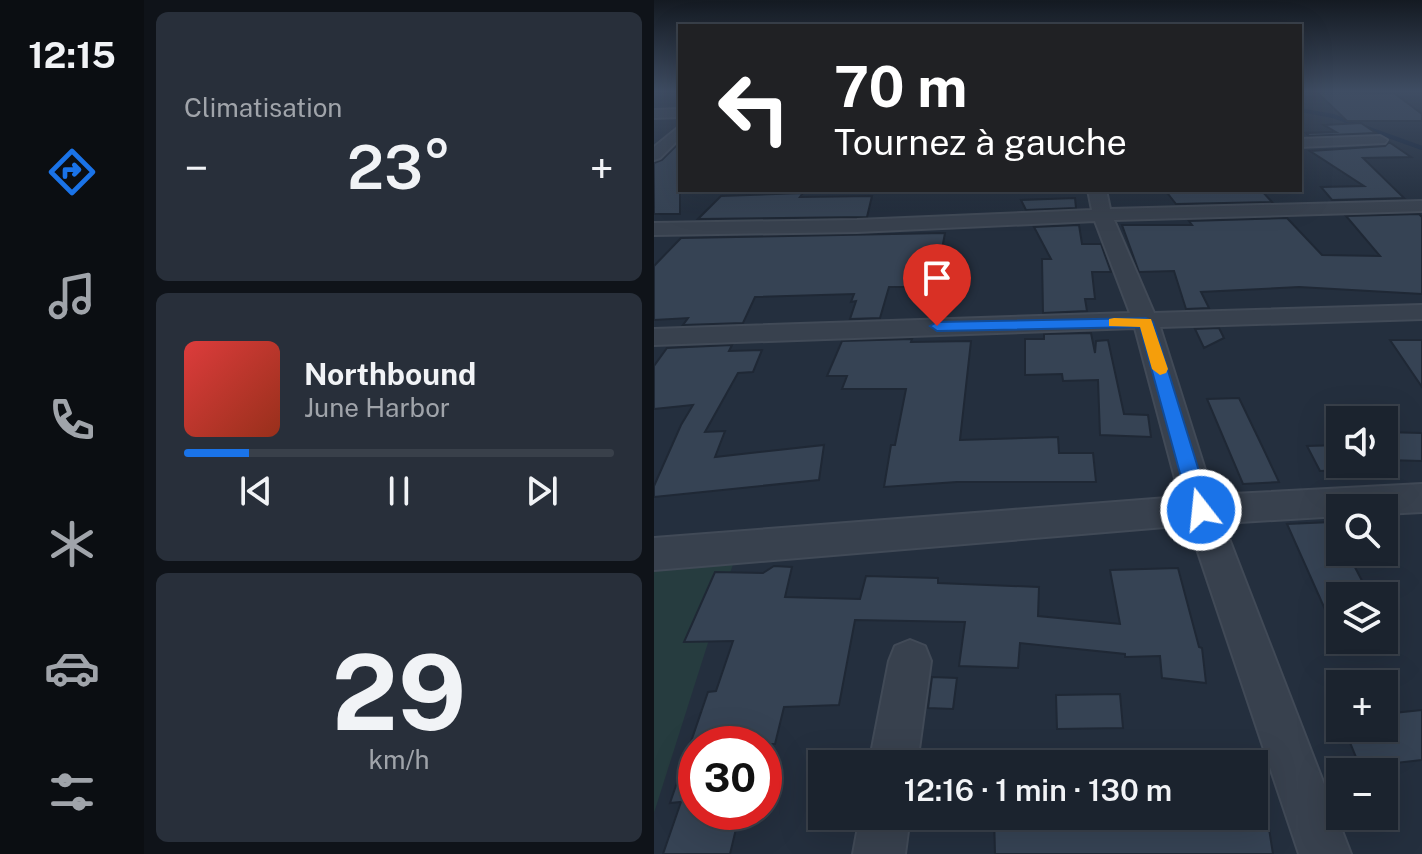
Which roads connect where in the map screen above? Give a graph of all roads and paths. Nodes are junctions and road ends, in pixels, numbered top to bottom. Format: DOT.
graph roads {
  1 [pos="678,132"];
  2 [pos="1380,140"];
  3 [pos="1302,143"];
  4 [pos="654,157"];
  5 [pos="678,159"];
  6 [pos="1099,202"];
  7 [pos="1422,206"];
  8 [pos="654,229"];
  9 [pos="1422,312"];
  10 [pos="1146,322"];
  11 [pos="654,337"];
  12 [pos="1422,498"];
  13 [pos="1201,510"];
  14 [pos="654,554"];
  15 [pos="910,661"];
  16 [pos="895,750"];
  17 [pos="883,830"];
  18 [pos="879,854"];
  19 [pos="1325,854"];
  1 -- 4 [label="street"];
  2 -- 3 [label="street"];
  4 -- 5 [label="street"];
  6 -- 7 [label="street"];
  6 -- 8 [label="street"];
  6 -- 10 [label="street"];
  9 -- 10 [label="street"];
  10 -- 11 [label="street"];
  10 -- 13 [label="street"];
  12 -- 13 [label="street"];
  13 -- 14 [label="street"];
  13 -- 19 [label="street"];
  15 -- 16 [label="street"];
  17 -- 18 [label="street"];
}
